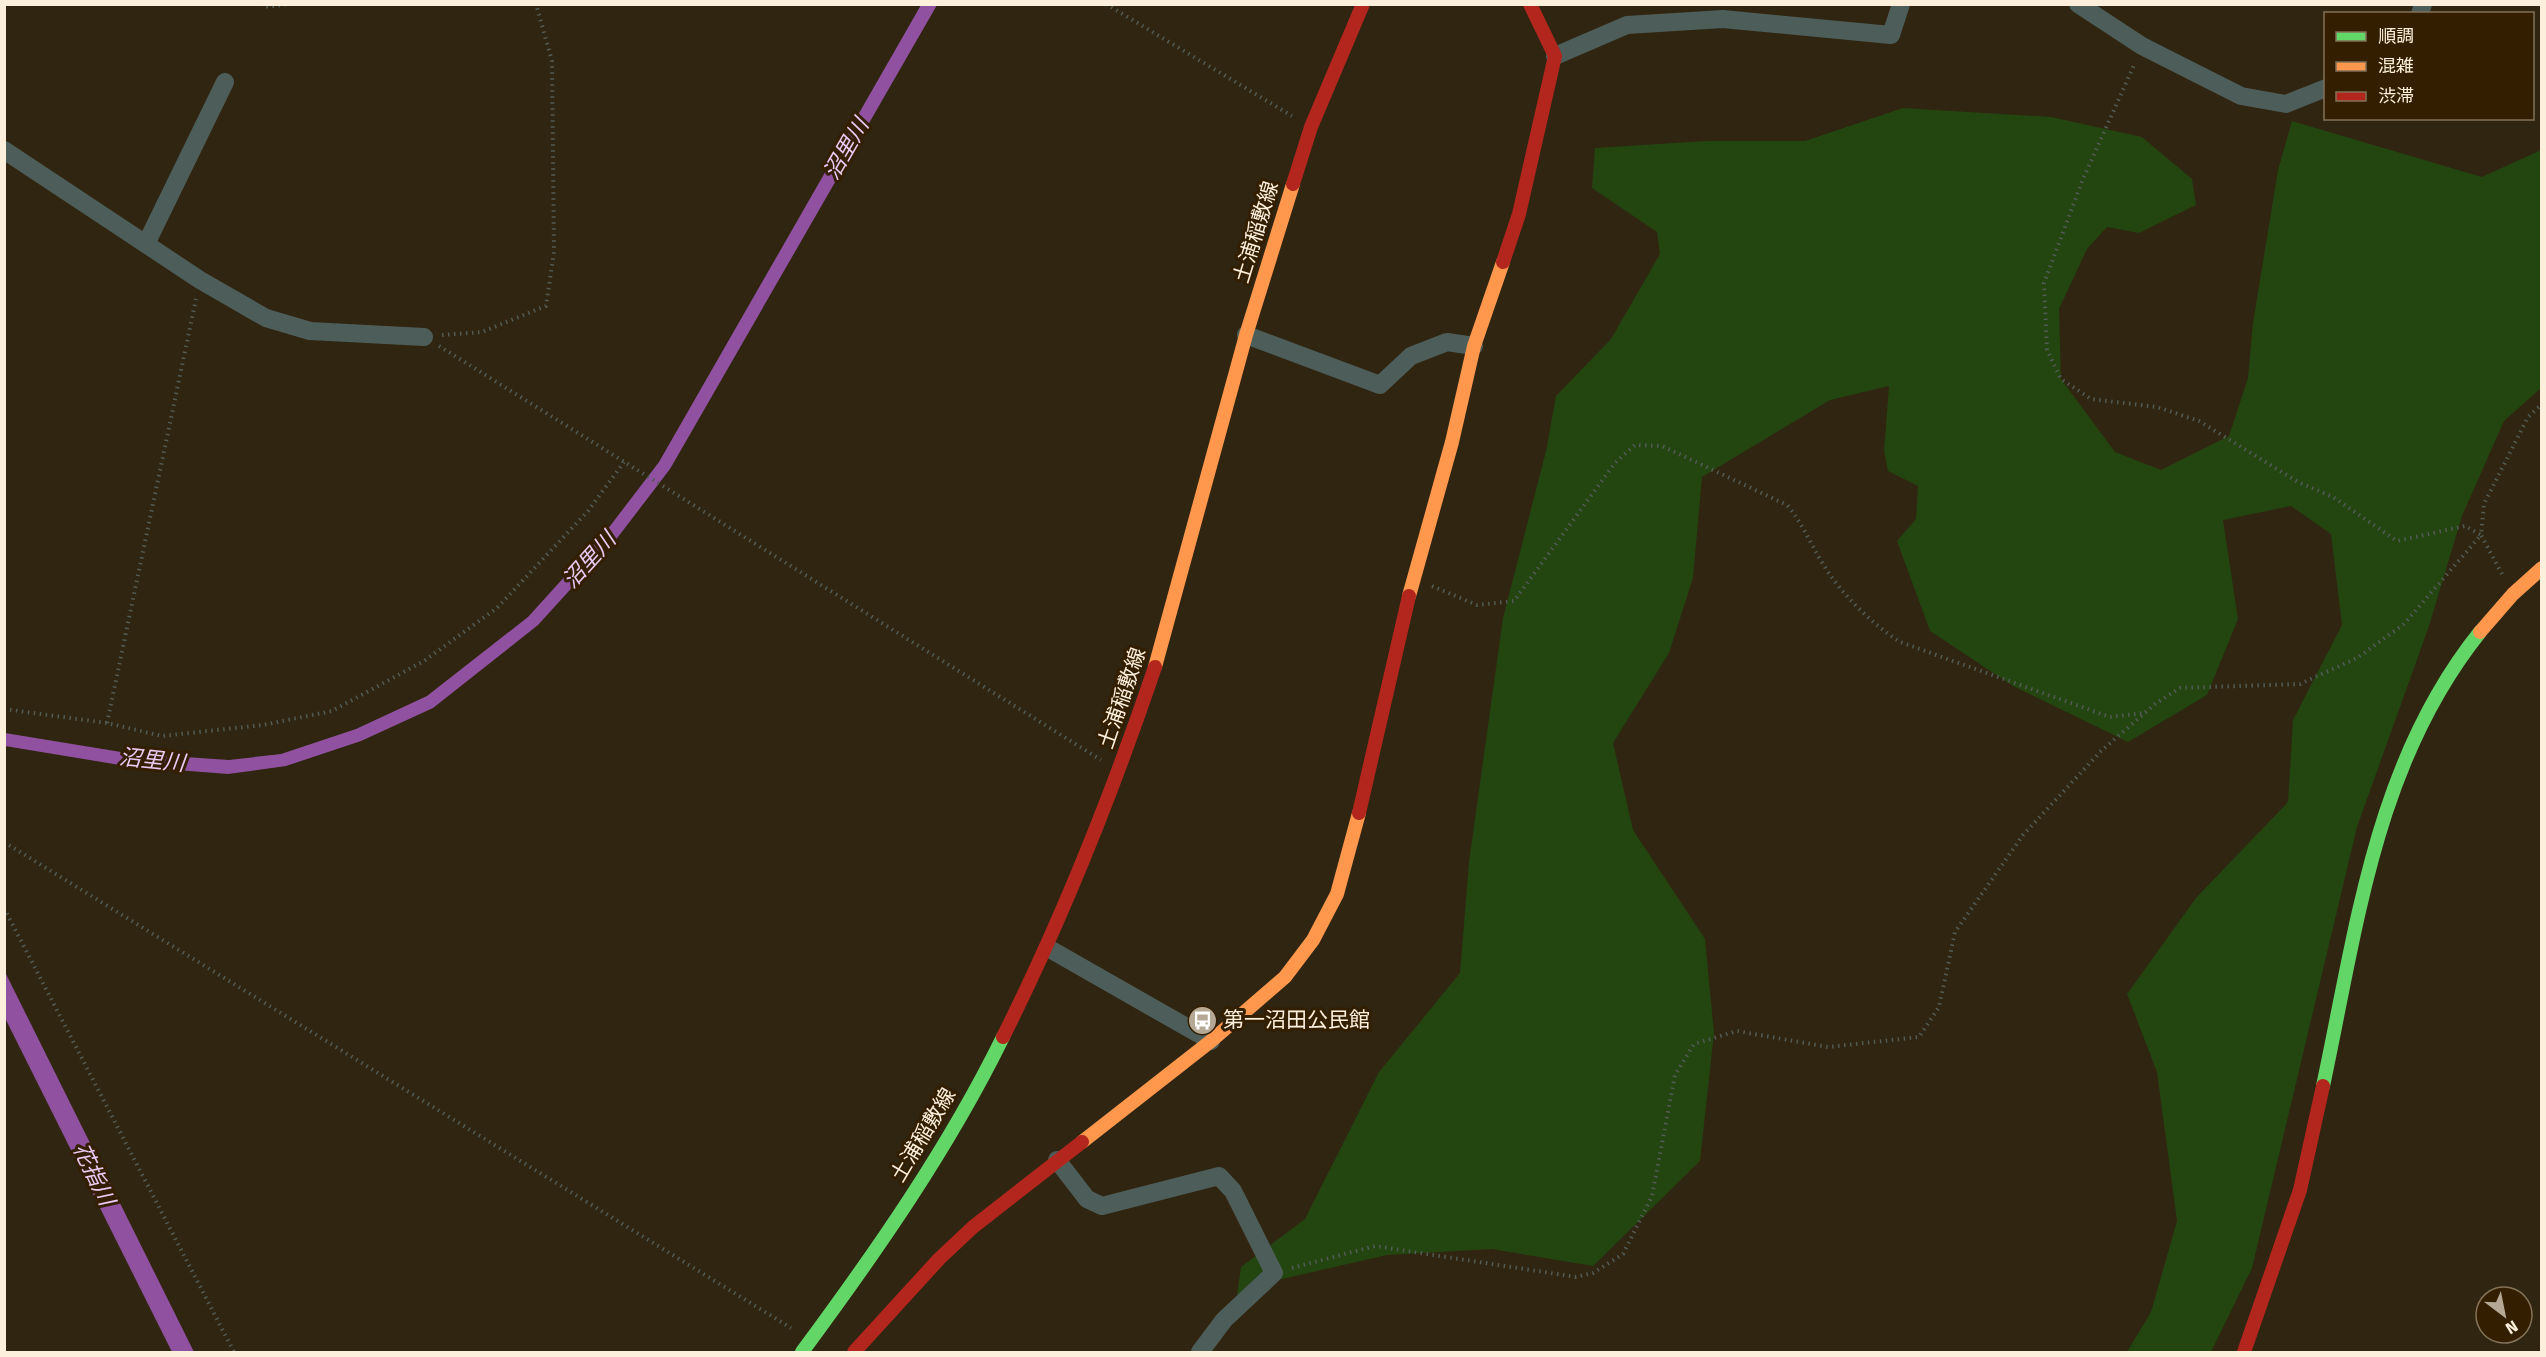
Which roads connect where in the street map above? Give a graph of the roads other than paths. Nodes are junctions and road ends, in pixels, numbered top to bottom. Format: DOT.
graph roads {
  1 [pos="1363,4"];
  2 [pos="1530,4"];
  3 [pos="1901,4"];
  4 [pos="2078,4"];
  5 [pos="1555,57"];
  6 [pos="225,82"];
  7 [pos="2324,88"];
  8 [pos="4,150"];
  9 [pos="146,244"];
  10 [pos="1246,335"];
  11 [pos="424,337"];
  12 [pos="1474,346"];
  13 [pos="2541,568"];
  14 [pos="1048,948"];
  15 [pos="1211,1041"];
  16 [pos="1057,1160"];
  17 [pos="802,1353"];
  18 [pos="854,1353"];
  19 [pos="1200,1353"];
  20 [pos="2244,1353"];
  1 -- 10 [label="street, 土浦稲敷線"];
  2 -- 5 [label="street"];
  3 -- 5 [label="street"];
  4 -- 7 [label="street"];
  5 -- 12 [label="street"];
  6 -- 9 [label="street"];
  8 -- 9 [label="street"];
  9 -- 11 [label="street"];
  10 -- 12 [label="street"];
  10 -- 14 [label="street, 土浦稲敷線"];
  12 -- 15 [label="street"];
  13 -- 20 [label="street"];
  14 -- 15 [label="street"];
  14 -- 17 [label="street, 土浦稲敷線"];
  15 -- 16 [label="street"];
  16 -- 18 [label="street"];
  16 -- 19 [label="street"];
}
